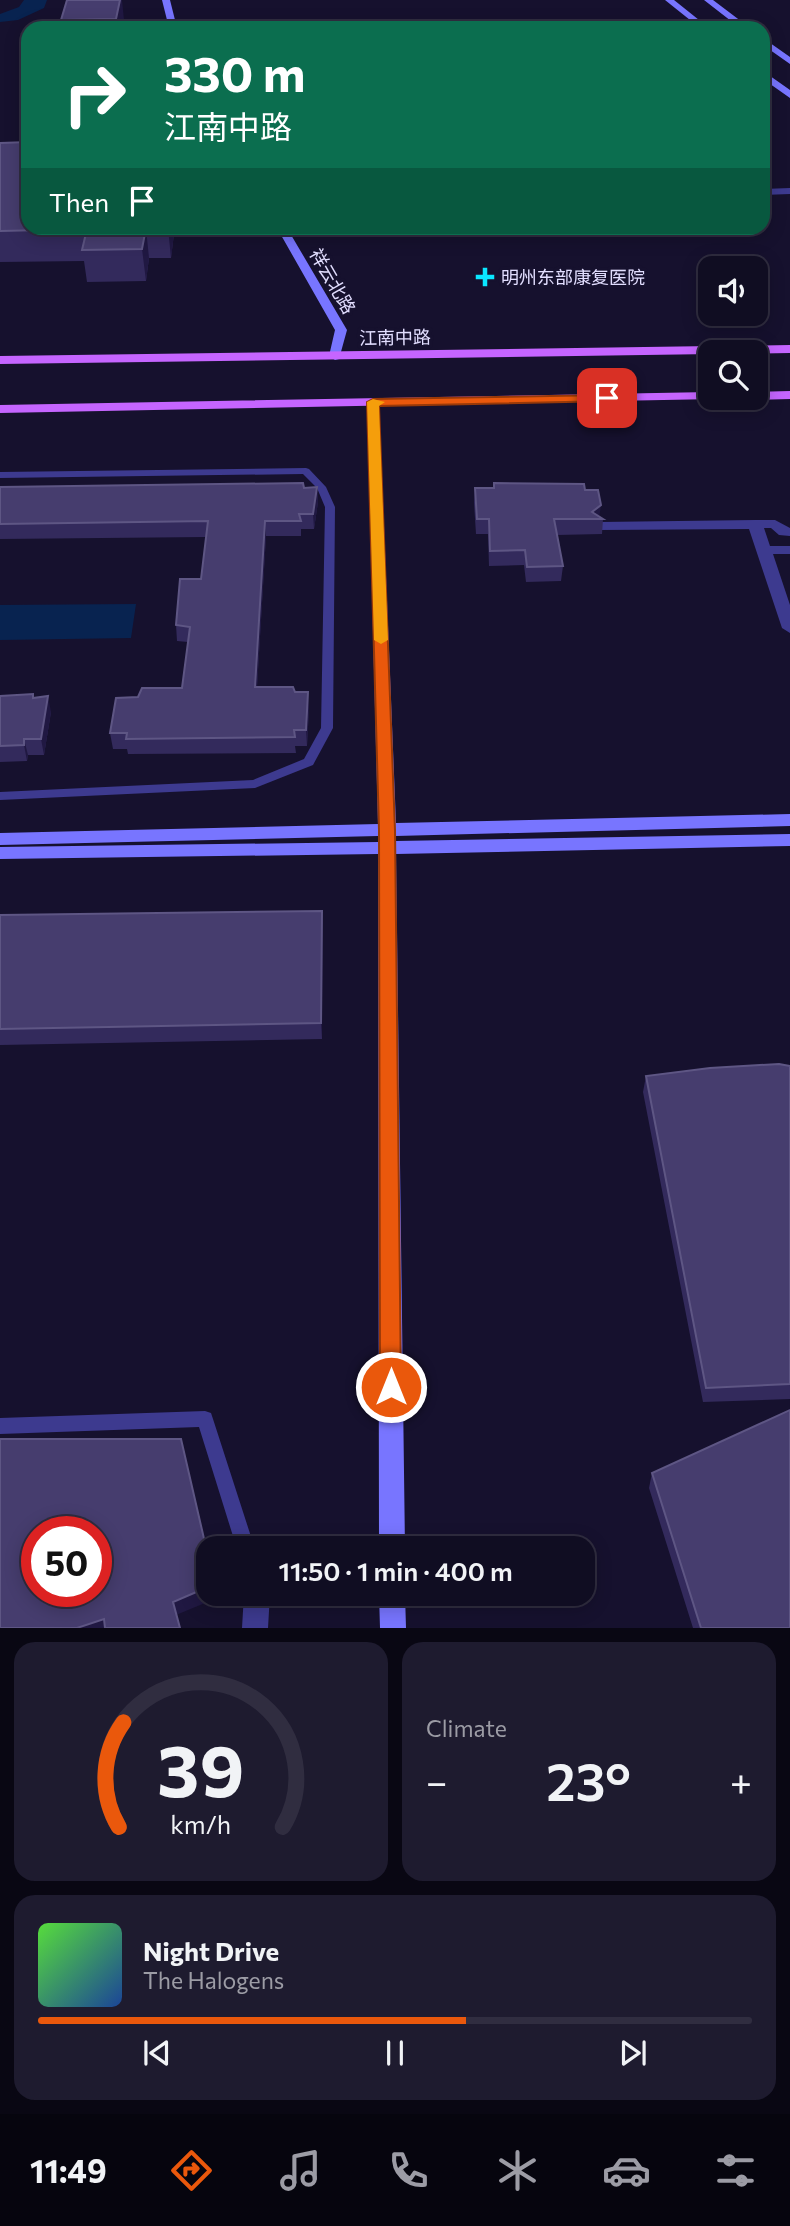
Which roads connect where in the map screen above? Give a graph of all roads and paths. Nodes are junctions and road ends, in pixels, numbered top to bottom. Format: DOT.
graph roads {
  1 [pos="166,0"];
  2 [pos="669,0"];
  3 [pos="708,0"];
  4 [pos="171,21"];
  5 [pos="696,21"];
  6 [pos="736,21"];
  7 [pos="770,46"];
  8 [pos="790,61"];
  9 [pos="770,79"];
  10 [pos="790,95"];
  11 [pos="790,191"];
  12 [pos="770,192"];
  13 [pos="286,235"];
  14 [pos="790,349"];
  15 [pos="335,356"];
  16 [pos="0,360"];
  17 [pos="790,395"];
  18 [pos="768,396"];
  19 [pos="698,397"];
  20 [pos="373,402"];
  21 [pos="0,409"];
  22 [pos="0,475"];
  23 [pos="755,524"];
  24 [pos="600,526"];
  25 [pos="788,535"];
  26 [pos="764,550"];
  27 [pos="790,550"];
  28 [pos="790,628"];
  29 [pos="0,796"];
  30 [pos="790,820"];
  31 [pos="0,839"];
  32 [pos="387,839"];
  33 [pos="790,840"];
  34 [pos="0,853"];
  35 [pos="0,1426"];
  36 [pos="242,1536"];
  37 [pos="392,1536"];
  38 [pos="256,1606"];
  39 [pos="392,1606"];
  40 [pos="255,1628"];
  41 [pos="393,1628"];
  1 -- 4 [label="street"];
  2 -- 5 [label="street"];
  3 -- 6 [label="street"];
  7 -- 8 [label="street"];
  9 -- 10 [label="street"];
  11 -- 12 [label="street"];
  13 -- 15 [label="street, 祥云北路"];
  14 -- 15 [label="main road, 江南中路"];
  15 -- 16 [label="main road, 江南中路"];
  17 -- 18 [label="main road"];
  19 -- 20 [label="main road"];
  20 -- 21 [label="main road"];
  20 -- 32 [label="street"];
  22 -- 29 [label="lane"];
  23 -- 24 [label="street"];
  23 -- 25 [label="street"];
  23 -- 26 [label="street"];
  26 -- 27 [label="street"];
  26 -- 28 [label="street"];
  30 -- 32 [label="street"];
  31 -- 32 [label="street"];
  32 -- 33 [label="street"];
  32 -- 34 [label="street"];
  32 -- 37 [label="street"];
  35 -- 36 [label="lane"];
  38 -- 40 [label="street"];
  39 -- 41 [label="street"];
}
